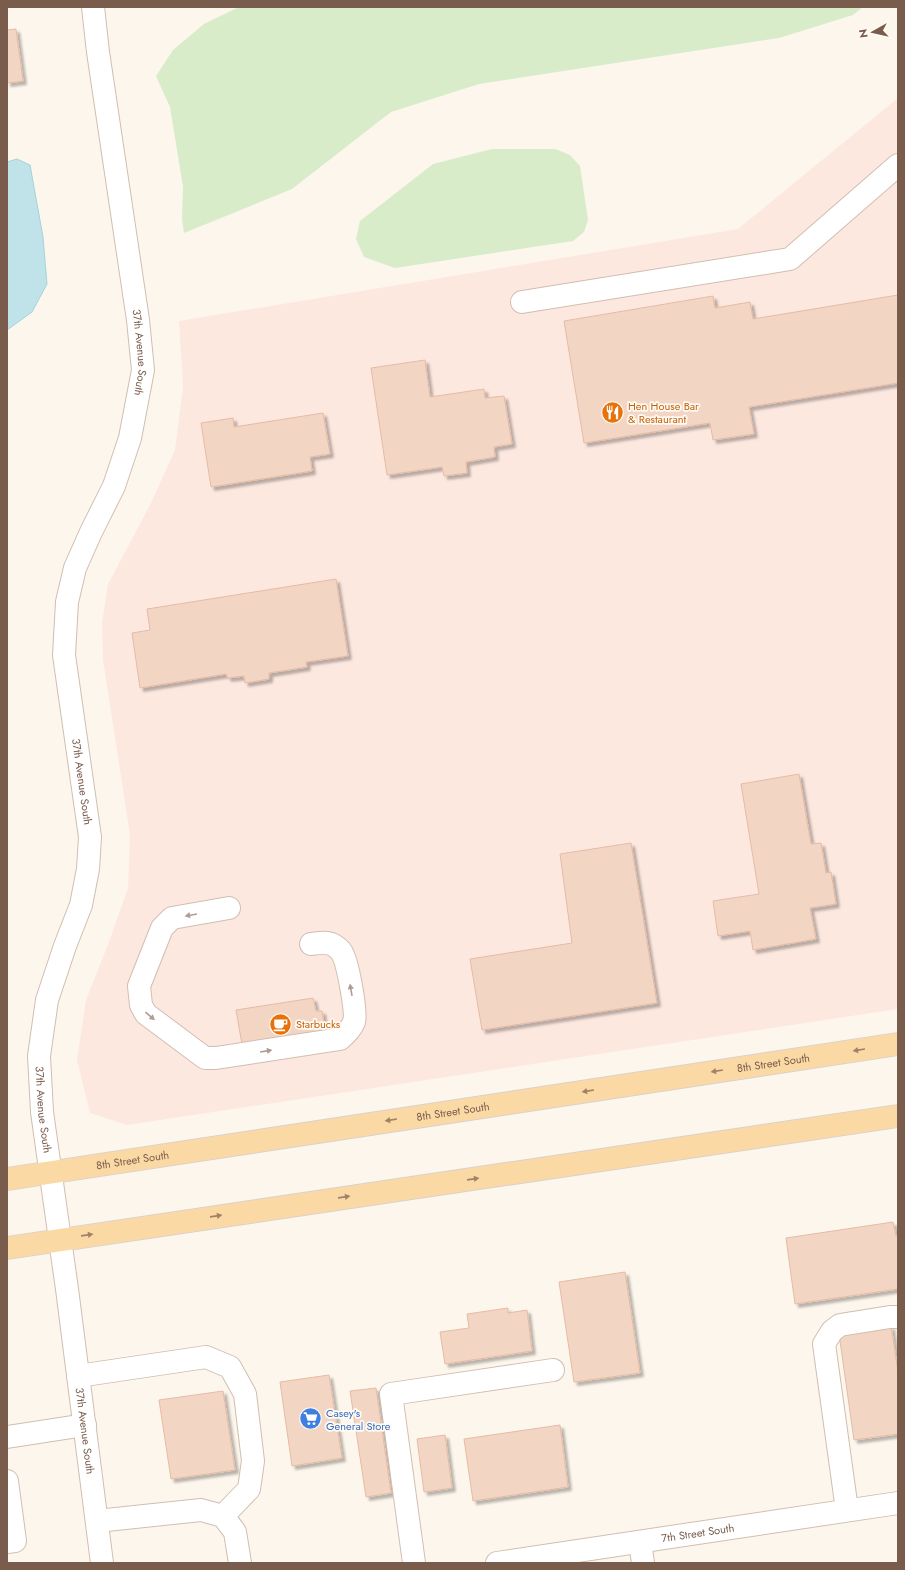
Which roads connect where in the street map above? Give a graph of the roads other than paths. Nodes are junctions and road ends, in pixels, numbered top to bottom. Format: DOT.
graph roads {
  1 [pos="93,7"];
  2 [pos="898,165"];
  3 [pos="522,302"];
  4 [pos="229,908"];
  5 [pos="311,944"];
  6 [pos="898,1044"];
  7 [pos="898,1116"];
  8 [pos="50,1172"];
  9 [pos="7,1179"];
  10 [pos="60,1239"];
  11 [pos="7,1248"];
  12 [pos="898,1317"];
  13 [pos="553,1370"];
  14 [pos="78,1376"];
  15 [pos="85,1425"];
  16 [pos="7,1437"];
  17 [pos="7,1481"];
  18 [pos="898,1503"];
  19 [pos="848,1510"];
  20 [pos="223,1516"];
  21 [pos="97,1521"];
  22 [pos="7,1542"];
  23 [pos="642,1553"];
  24 [pos="102,1563"];
  25 [pos="240,1563"];
  26 [pos="414,1563"];
  27 [pos="497,1563"];
  1 -- 8 [label="street, 37th Avenue South"];
  2 -- 3 [label="street"];
  4 -- 5 [label="street, one-way"];
  6 -- 8 [label="main road, 8th Street South, one-way"];
  10 -- 7 [label="main road, one-way"];
  8 -- 9 [label="main road, 8th Street South"];
  8 -- 10 [label="street, 37th Avenue South"];
  10 -- 11 [label="main road"];
  10 -- 14 [label="street, 37th Avenue South"];
  12 -- 19 [label="street"];
  13 -- 26 [label="street"];
  14 -- 15 [label="street, 37th Avenue South"];
  14 -- 20 [label="street"];
  15 -- 16 [label="street"];
  15 -- 21 [label="street, 37th Avenue South"];
  17 -- 22 [label="street"];
  18 -- 19 [label="street, 7th Street South"];
  19 -- 23 [label="street, 7th Street South"];
  20 -- 21 [label="street"];
  20 -- 25 [label="street"];
  21 -- 24 [label="street, 37th Avenue South"];
  23 -- 27 [label="street, 7th Street South"];
}
